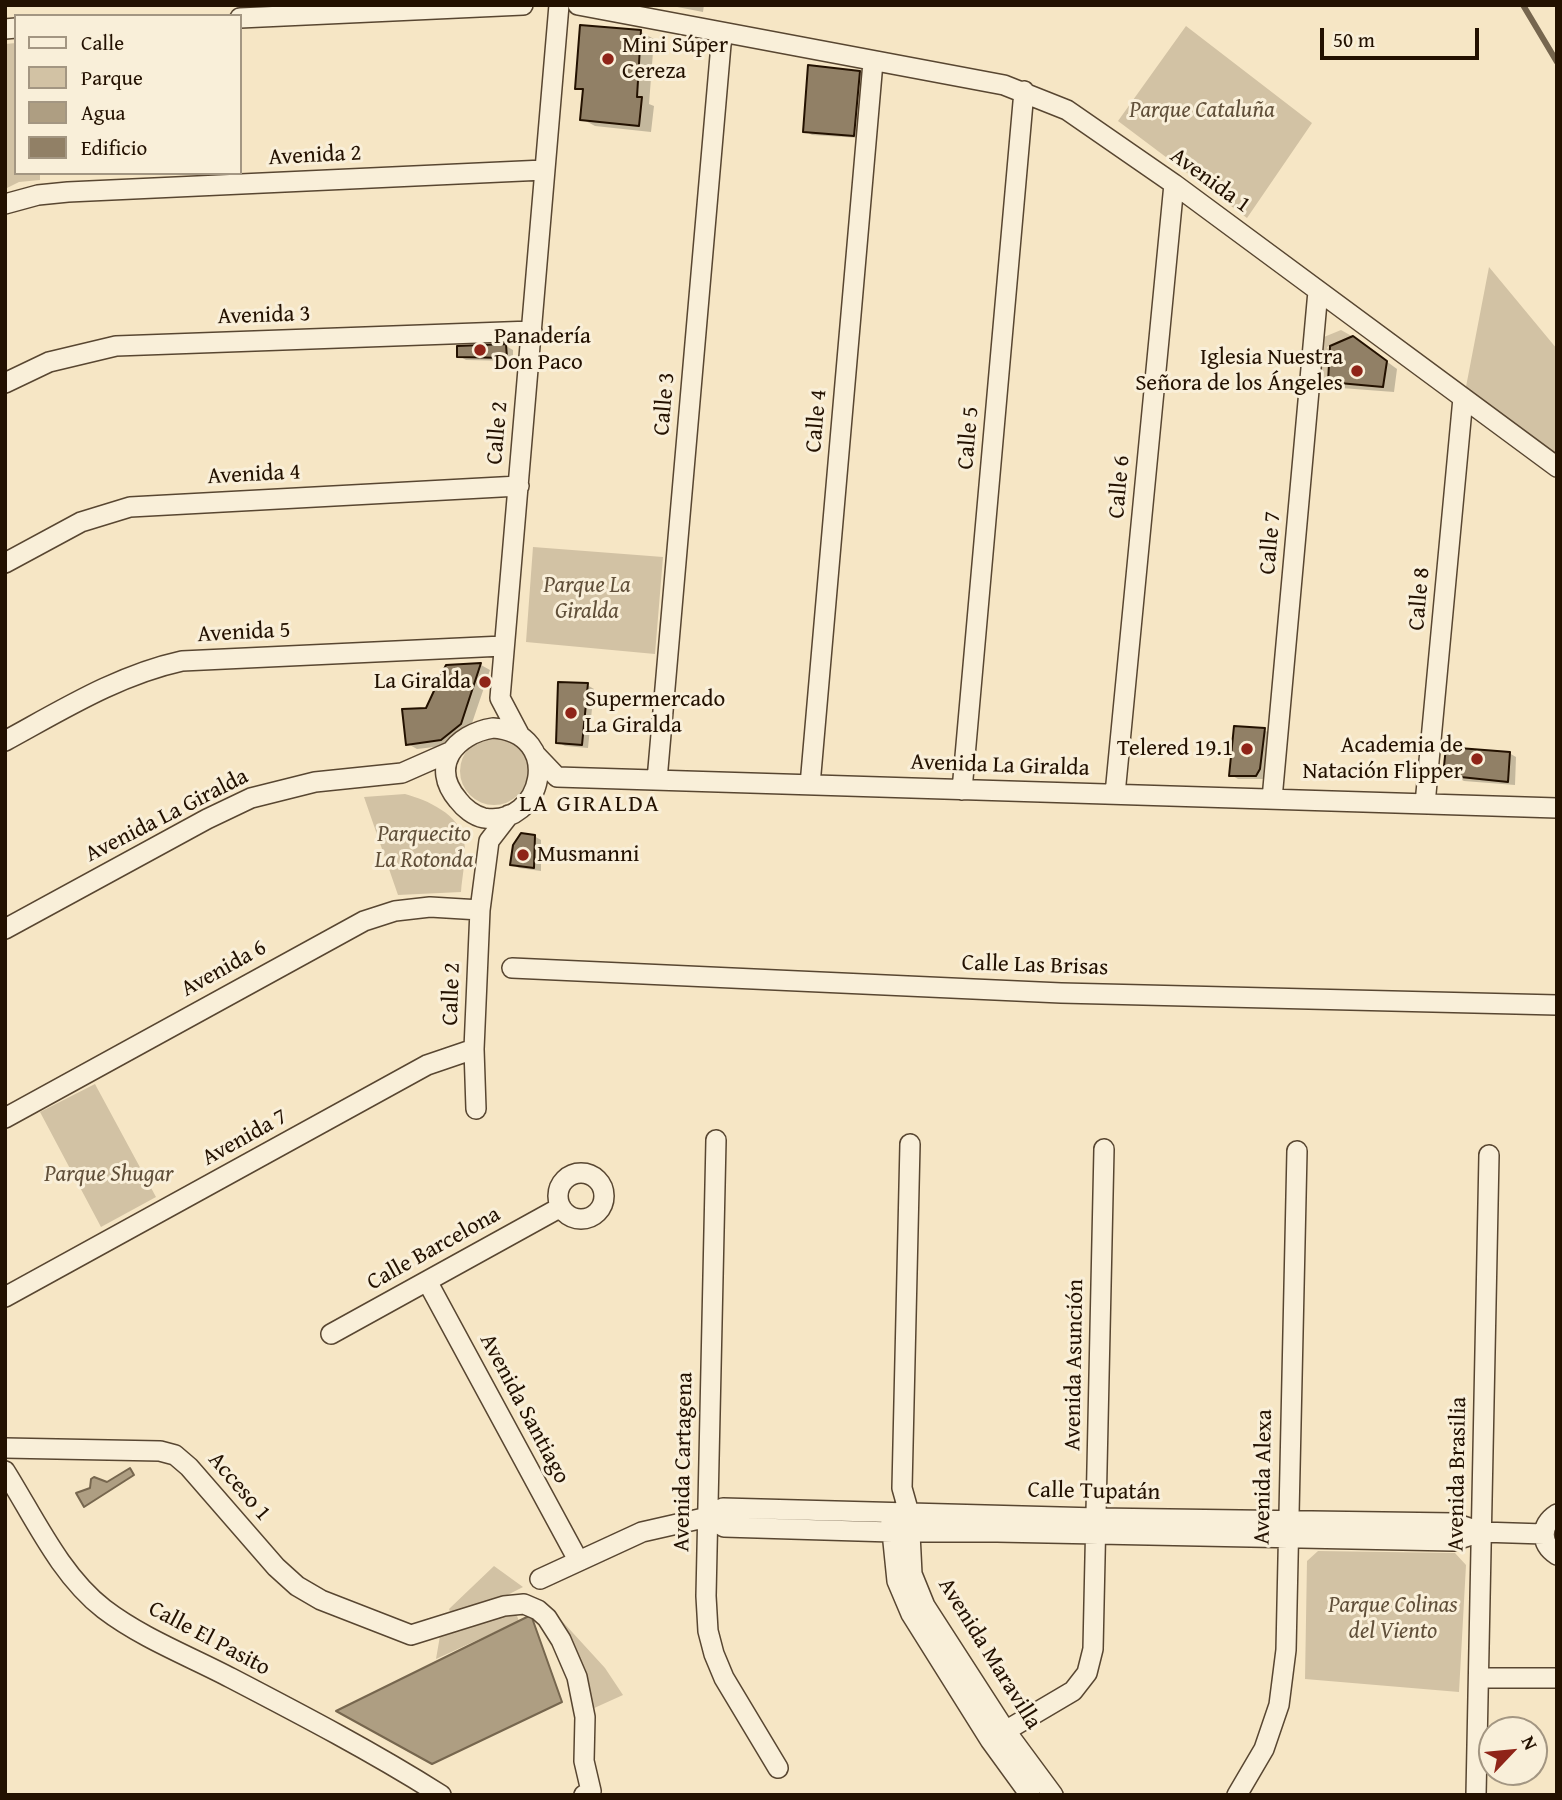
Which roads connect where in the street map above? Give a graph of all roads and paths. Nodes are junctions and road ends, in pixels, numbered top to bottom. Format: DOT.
graph roads {
  1 [pos="523,5"];
  2 [pos="559,5"];
  3 [pos="578,5"];
  4 [pos="242,18"];
  5 [pos="722,33"];
  6 [pos="873,62"];
  7 [pos="1024,92"];
  8 [pos="544,170"];
  9 [pos="1174,184"];
  10 [pos="5,204"];
  11 [pos="1318,291"];
  12 [pos="532,331"];
  13 [pos="5,383"];
  14 [pos="1463,398"];
  15 [pos="1557,467"];
  16 [pos="519,486"];
  17 [pos="5,564"];
  18 [pos="503,646"];
  19 [pos="500,698"];
  20 [pos="470,734"];
  21 [pos="519,734"];
  22 [pos="5,741"];
  23 [pos="452,751"];
  24 [pos="536,755"];
  25 [pos="402,773"];
  26 [pos="557,777"];
  27 [pos="657,780"];
  28 [pos="810,785"];
  29 [pos="450,790"];
  30 [pos="962,790"];
  31 [pos="533,794"];
  32 [pos="1115,794"];
  33 [pos="1272,799"];
  34 [pos="1425,804"];
  35 [pos="1557,808"];
  36 [pos="472,813"];
  37 [pos="509,815"];
  38 [pos="489,841"];
  39 [pos="480,910"];
  40 [pos="5,929"];
  41 [pos="512,968"];
  42 [pos="1557,1005"];
  43 [pos="474,1049"];
  44 [pos="476,1109"];
  45 [pos="5,1118"];
  46 [pos="716,1140"];
  47 [pos="910,1144"];
  48 [pos="1104,1149"];
  49 [pos="1297,1151"];
  50 [pos="1489,1155"];
  51 [pos="561,1207"];
  52 [pos="427,1281"];
  53 [pos="5,1297"];
  54 [pos="331,1334"];
  55 [pos="5,1448"];
  56 [pos="5,1471"];
  57 [pos="1557,1514"];
  58 [pos="708,1517"];
  59 [pos="900,1522"];
  60 [pos="1096,1527"];
  61 [pos="1288,1529"];
  62 [pos="1481,1532"];
  63 [pos="1544,1534"];
  64 [pos="1557,1555"];
  65 [pos="578,1560"];
  66 [pos="540,1579"];
  67 [pos="1479,1678"];
  68 [pos="1557,1678"];
  69 [pos="998,1735"];
  70 [pos="778,1768"];
  71 [pos="588,1793"];
  72 [pos="441,1795"];
  73 [pos="1030,1795"];
  74 [pos="1053,1795"];
  75 [pos="1237,1795"];
  76 [pos="1476,1795"];
  1 -- 4 [label="street"];
  2 -- 8 [label="street, Calle 2"];
  3 -- 5 [label="street, Avenida 1"];
  5 -- 6 [label="street, Avenida 1"];
  5 -- 27 [label="street, Calle 3"];
  6 -- 7 [label="street, Avenida 1"];
  6 -- 28 [label="street, Calle 4"];
  7 -- 9 [label="street, Avenida 1"];
  7 -- 30 [label="street, Calle 5"];
  8 -- 10 [label="street, Avenida 2"];
  8 -- 12 [label="street, Calle 2"];
  9 -- 11 [label="street, Avenida 1"];
  9 -- 32 [label="street, Calle 6"];
  11 -- 14 [label="street, Avenida 1"];
  11 -- 33 [label="street, Calle 7"];
  12 -- 13 [label="street, Avenida 3"];
  12 -- 16 [label="street, Calle 2"];
  14 -- 15 [label="street, Avenida 1"];
  14 -- 34 [label="street, Calle 8"];
  16 -- 17 [label="street, Avenida 4"];
  16 -- 18 [label="street, Calle 2"];
  18 -- 19 [label="street, Calle 2"];
  18 -- 22 [label="street, Avenida 5"];
  19 -- 20 [label="street"];
  19 -- 21 [label="street"];
  20 -- 21 [label="street"];
  20 -- 23 [label="street"];
  21 -- 24 [label="street"];
  23 -- 25 [label="street, Avenida La Giralda"];
  23 -- 29 [label="street"];
  24 -- 26 [label="street"];
  24 -- 31 [label="street"];
  25 -- 29 [label="street, Avenida La Giralda"];
  25 -- 40 [label="street, Avenida La Giralda"];
  26 -- 27 [label="street, Avenida La Giralda"];
  26 -- 31 [label="street"];
  27 -- 28 [label="street, Avenida La Giralda"];
  28 -- 30 [label="street, Avenida La Giralda"];
  29 -- 36 [label="street"];
  30 -- 32 [label="street, Avenida La Giralda"];
  31 -- 37 [label="street"];
  32 -- 33 [label="street, Avenida La Giralda"];
  33 -- 34 [label="street, Avenida La Giralda"];
  34 -- 35 [label="street, Avenida La Giralda"];
  36 -- 37 [label="street"];
  36 -- 38 [label="street"];
  37 -- 38 [label="street"];
  38 -- 39 [label="street, Calle 2"];
  39 -- 43 [label="street, Calle 2"];
  39 -- 45 [label="street, Avenida 6"];
  41 -- 42 [label="street, Calle Las Brisas"];
  43 -- 44 [label="street, Calle 2"];
  43 -- 53 [label="street, Avenida 7"];
  46 -- 58 [label="street, Avenida Cartagena"];
  47 -- 59 [label="street, Avenida Maravilla"];
  48 -- 60 [label="street, Avenida Asunción"];
  49 -- 61 [label="street, Avenida Alexa"];
  50 -- 62 [label="street, Avenida Brasilia"];
  51 -- 52 [label="street, Calle Barcelona"];
  52 -- 54 [label="street, Calle Barcelona"];
  52 -- 65 [label="street, Avenida Santiago"];
  55 -- 71 [label="street, Acceso 1"];
  56 -- 72 [label="street, Calle El Pasito"];
  57 -- 63 [label="street"];
  58 -- 59 [label="street, Calle Tupatán"];
  58 -- 65 [label="street, Calle Tupatán"];
  58 -- 70 [label="street, Avenida Cartagena"];
  59 -- 60 [label="street, Calle Tupatán"];
  59 -- 69 [label="street, Avenida Maravilla"];
  60 -- 61 [label="street, Calle Tupatán"];
  60 -- 69 [label="street, Avenida Asunción"];
  61 -- 62 [label="street, Calle Tupatán"];
  61 -- 75 [label="street, Avenida Alexa"];
  62 -- 63 [label="street, Calle Tupatán"];
  62 -- 67 [label="street, Avenida Brasilia"];
  63 -- 64 [label="street"];
  65 -- 66 [label="street, Calle Tupatán"];
  67 -- 68 [label="street"];
  67 -- 76 [label="street, Avenida Brasilia"];
  69 -- 73 [label="street, Avenida Maravilla"];
  69 -- 74 [label="street, Avenida Maravilla"];
}
